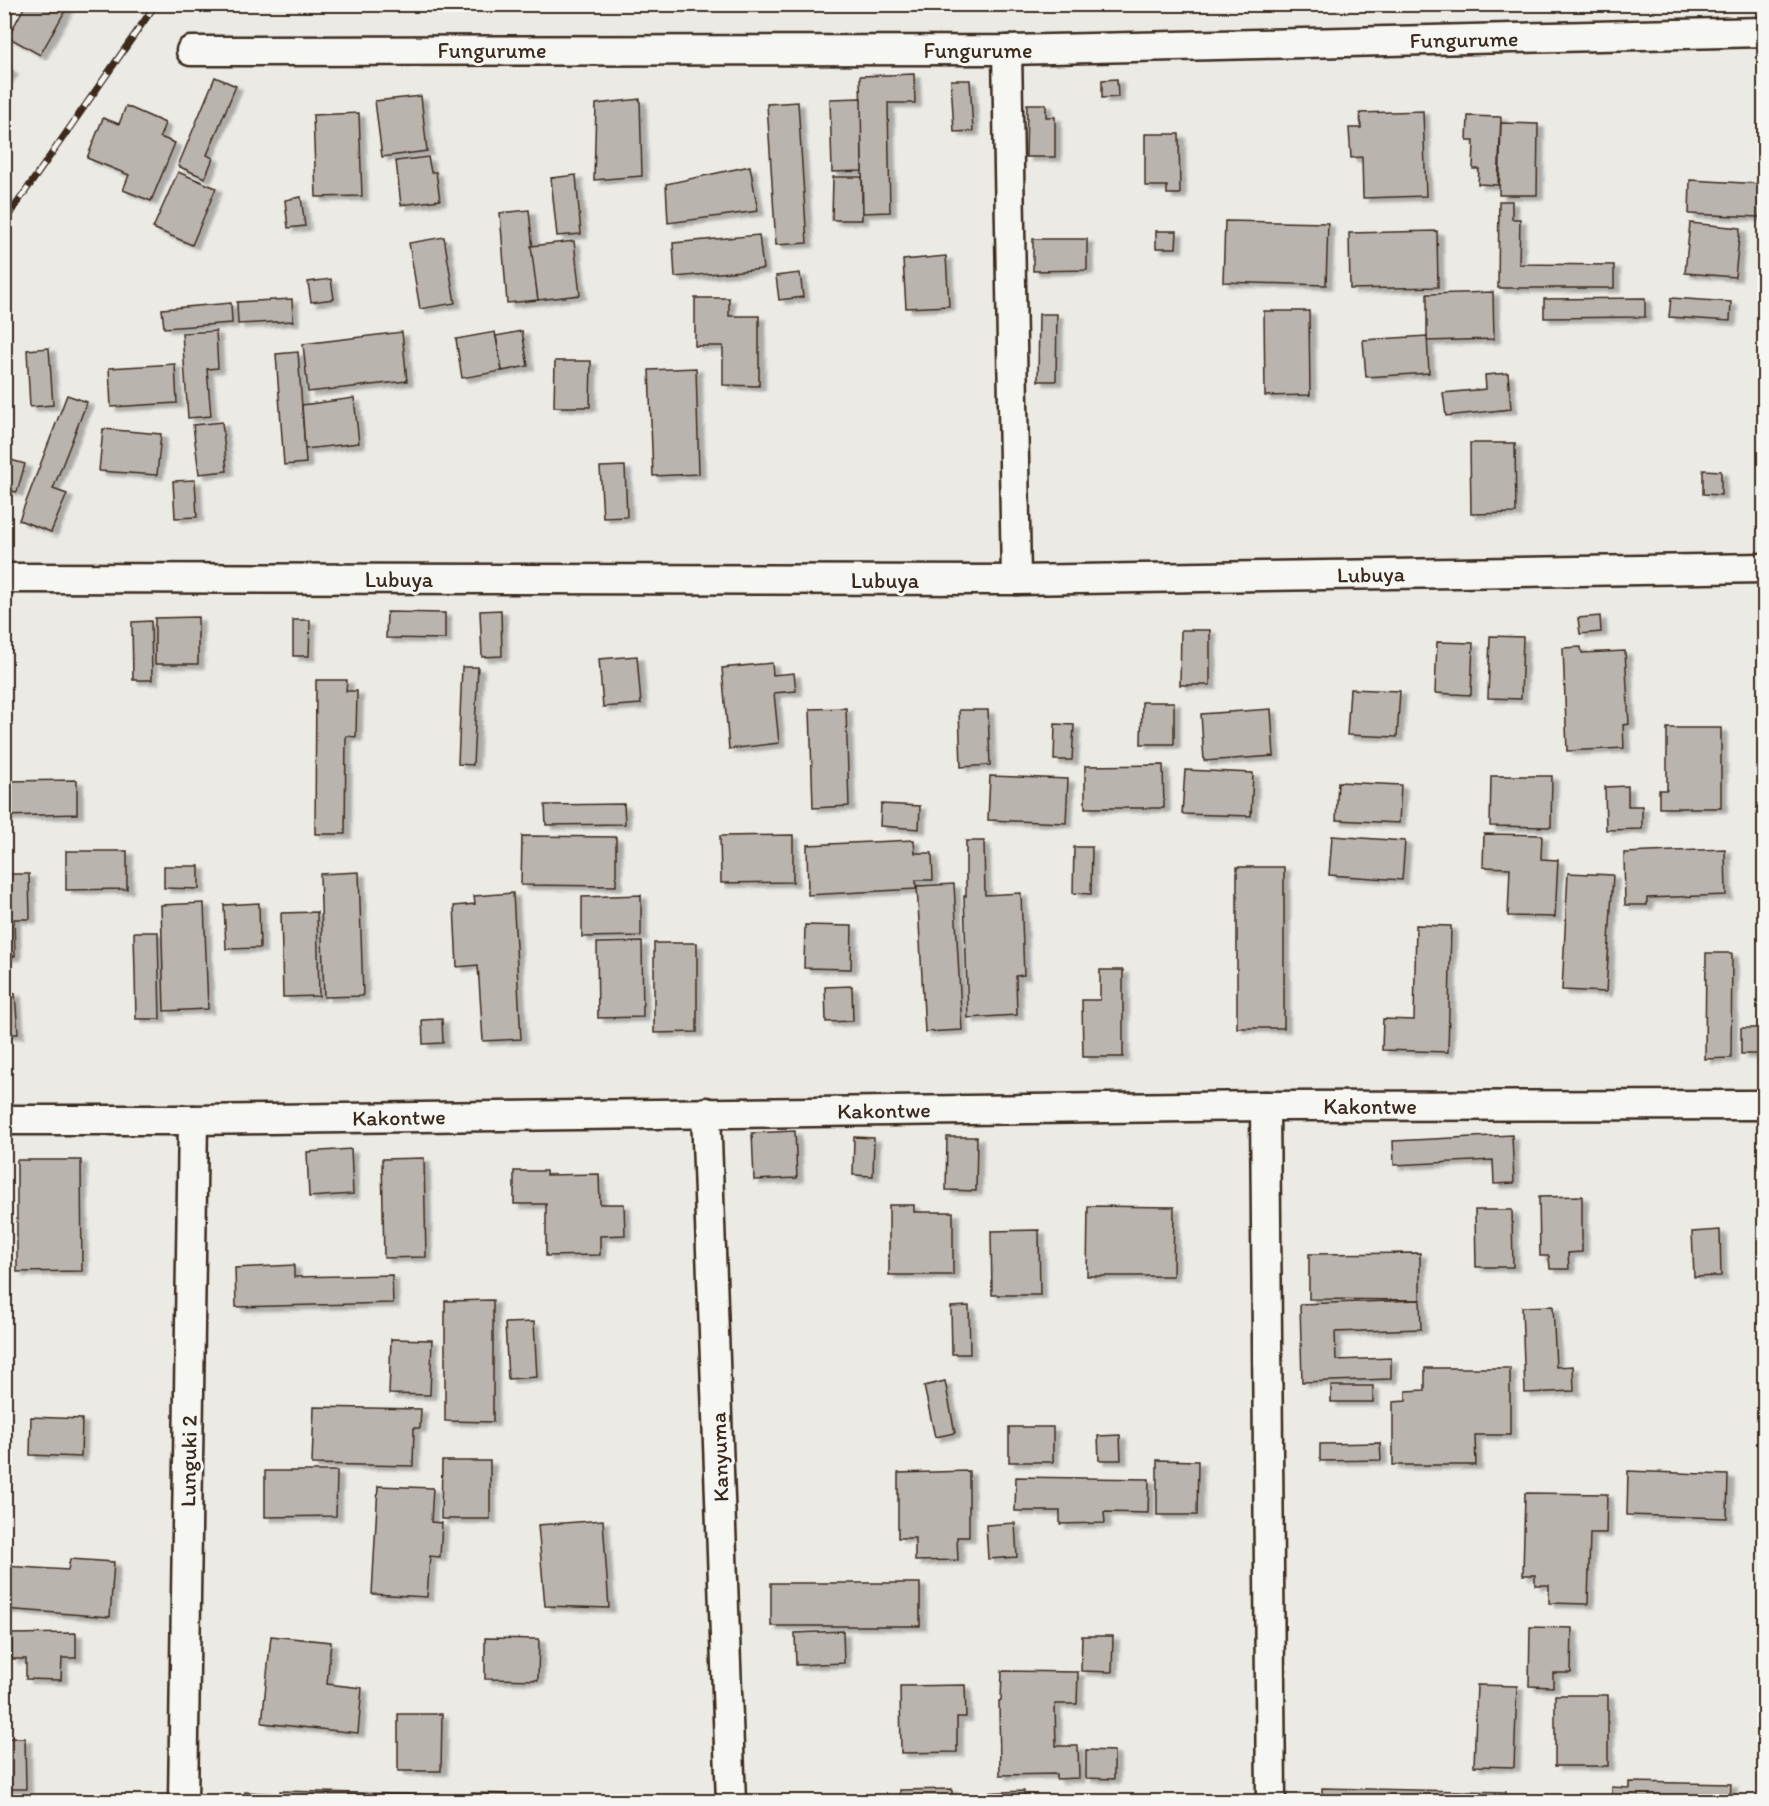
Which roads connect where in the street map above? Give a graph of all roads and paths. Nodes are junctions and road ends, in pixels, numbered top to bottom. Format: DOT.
graph roads {
  1 [pos="1764,32"];
  2 [pos="1007,50"];
  3 [pos="191,51"];
  4 [pos="1764,568"];
  5 [pos="4,578"];
  6 [pos="1016,580"];
  7 [pos="1764,1105"];
  8 [pos="1265,1106"];
  9 [pos="706,1112"];
  10 [pos="4,1120"];
  11 [pos="193,1120"];
  12 [pos="183,1802"];
  13 [pos="730,1802"];
  14 [pos="1271,1802"];
  1 -- 2 [label="street, Fungurume"];
  2 -- 3 [label="street, Fungurume"];
  2 -- 6 [label="street"];
  4 -- 6 [label="street, Lubuya"];
  5 -- 6 [label="street, Lubuya"];
  7 -- 8 [label="street, Kakontwe"];
  8 -- 9 [label="street, Kakontwe"];
  8 -- 14 [label="street"];
  9 -- 11 [label="street, Kakontwe"];
  9 -- 13 [label="street, Kanyuma"];
  10 -- 11 [label="street, Kakontwe"];
  11 -- 12 [label="street, Lunguki 2"];
}
